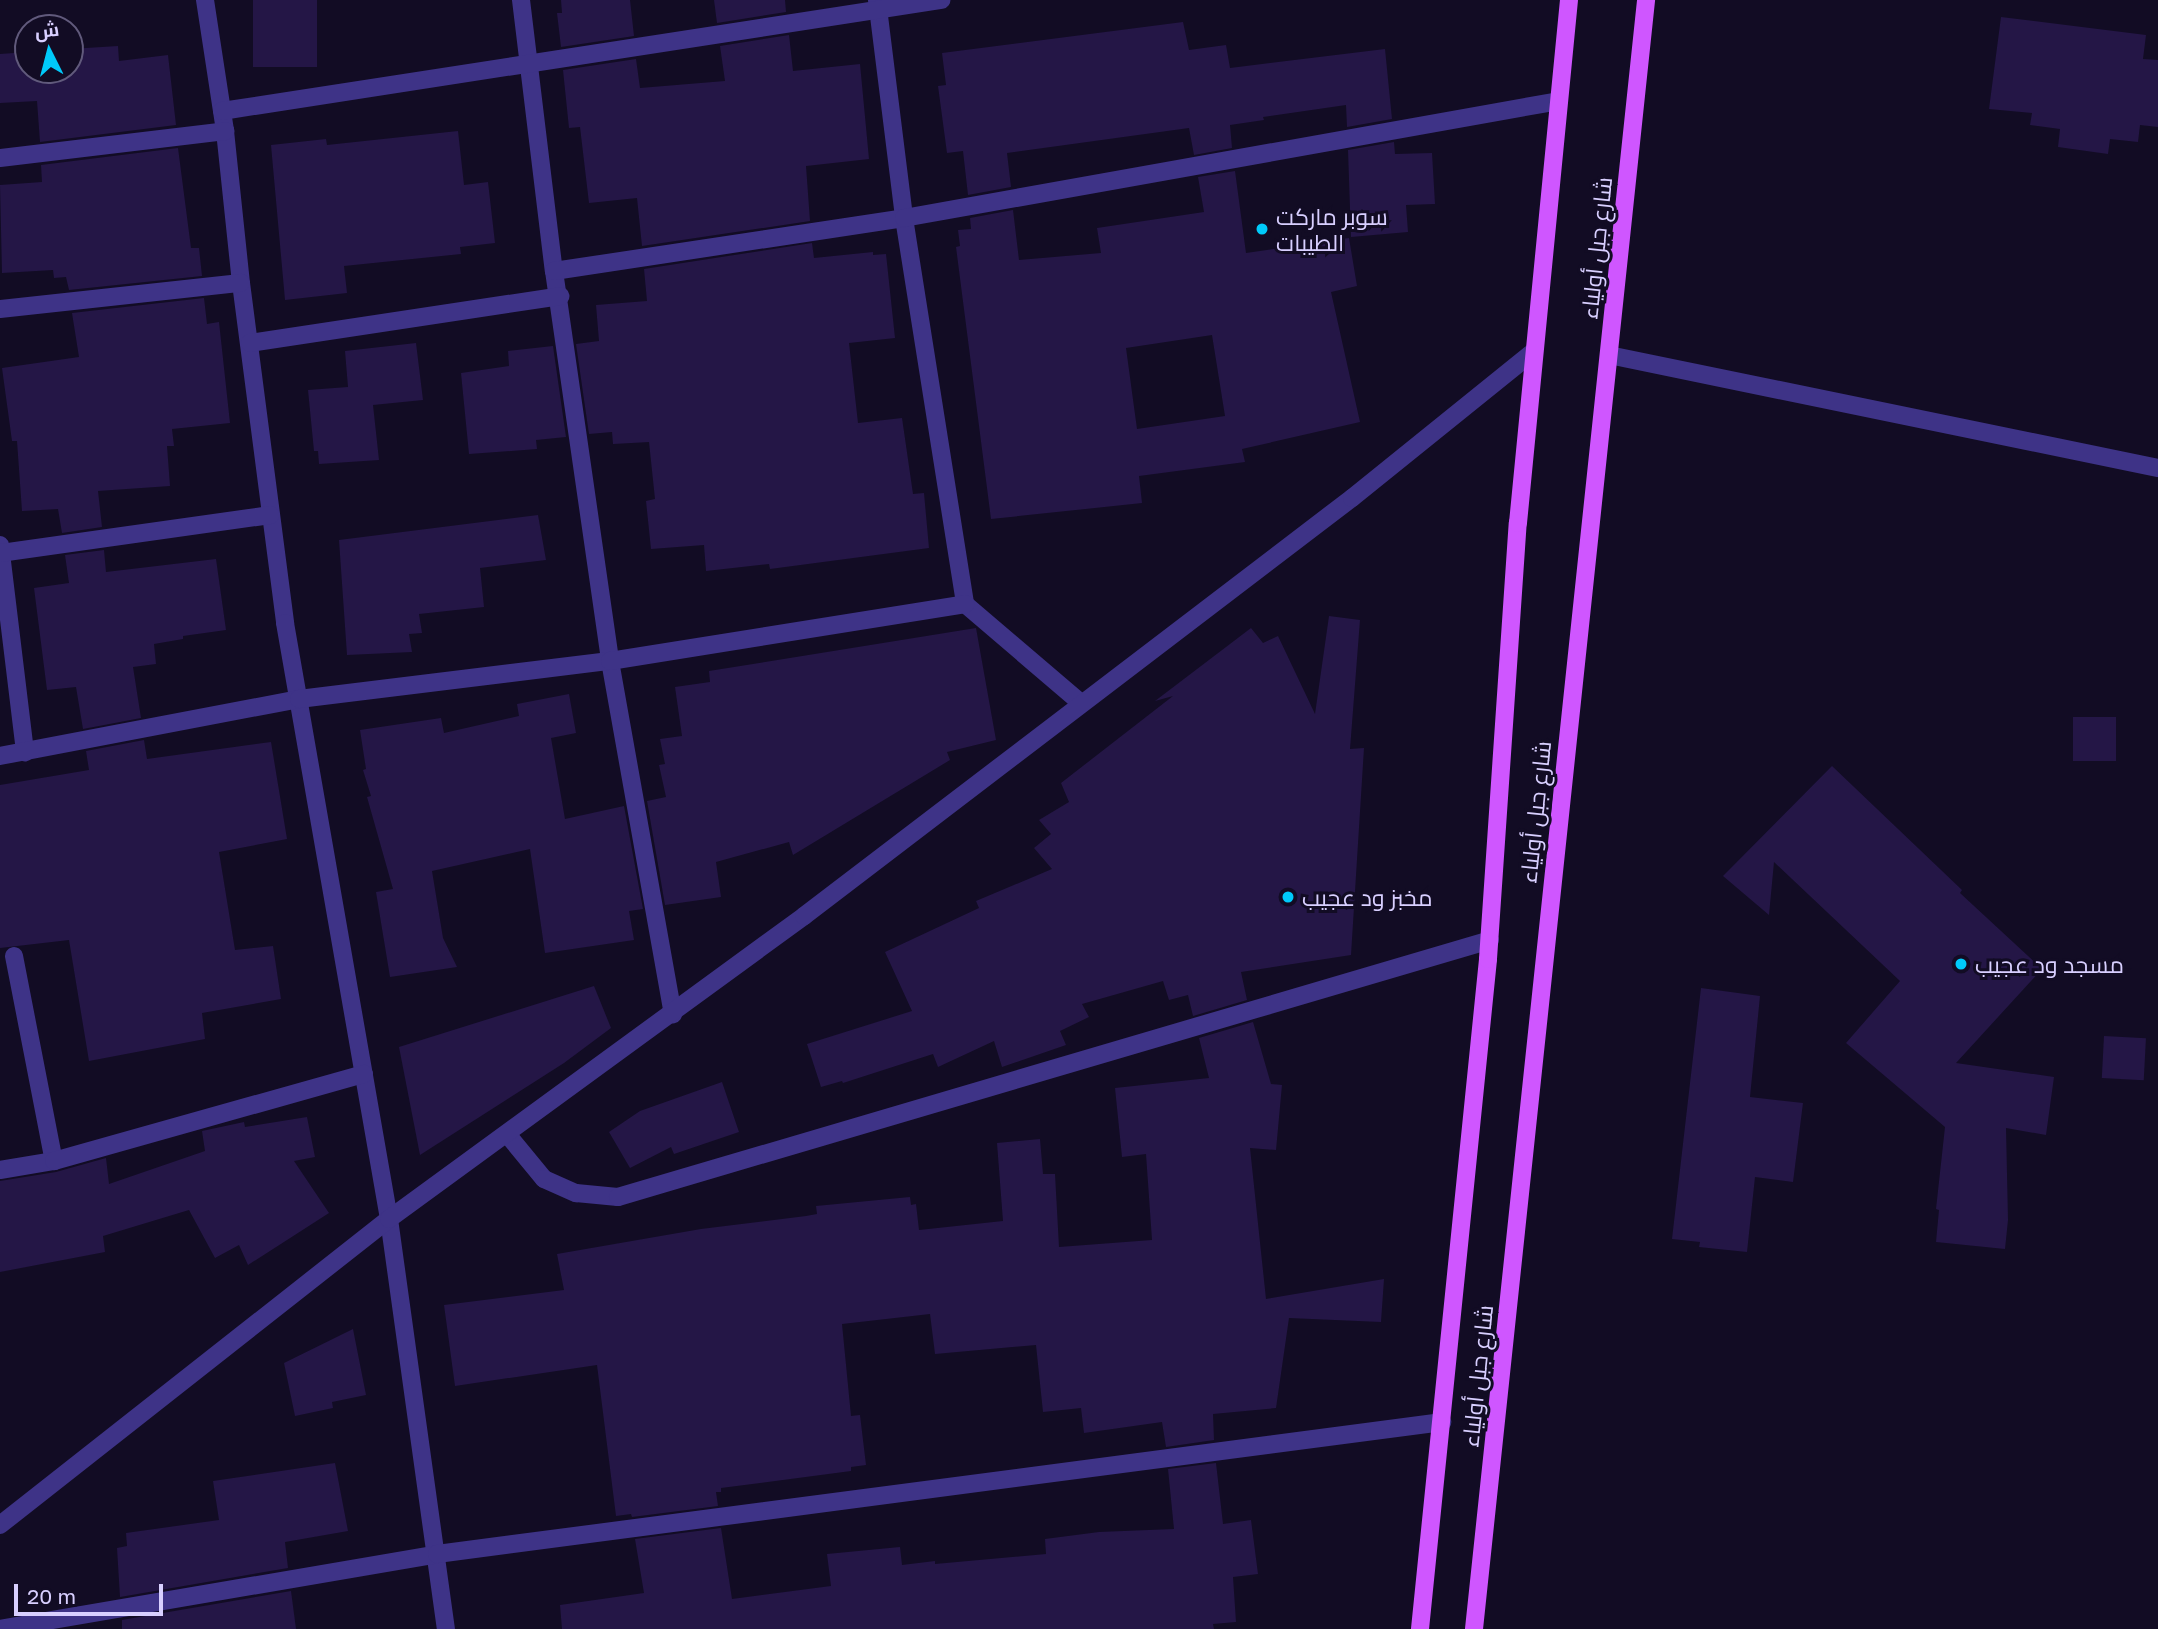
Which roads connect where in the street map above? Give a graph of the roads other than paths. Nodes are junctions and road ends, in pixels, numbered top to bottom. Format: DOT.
graph roads {
  1 [pos="205,0"];
  2 [pos="521,0"];
  3 [pos="942,0"];
  4 [pos="1569,0"];
  5 [pos="1646,0"];
  6 [pos="878,5"];
  7 [pos="530,66"];
  8 [pos="1559,102"];
  9 [pos="222,111"];
  10 [pos="225,131"];
  11 [pos="0,158"];
  12 [pos="904,218"];
  13 [pos="554,271"];
  14 [pos="241,283"];
  15 [pos="559,296"];
  16 [pos="0,309"];
  17 [pos="250,343"];
  18 [pos="1534,351"];
  19 [pos="1609,355"];
  20 [pos="2158,467"];
  21 [pos="271,515"];
  22 [pos="0,545"];
  23 [pos="0,553"];
  24 [pos="965,604"];
  25 [pos="610,661"];
  26 [pos="299,699"];
  27 [pos="1081,703"];
  28 [pos="25,752"];
  29 [pos="0,756"];
  30 [pos="1490,940"];
  31 [pos="15,956"];
  32 [pos="673,1014"];
  33 [pos="364,1074"];
  34 [pos="507,1134"];
  35 [pos="54,1161"];
  36 [pos="0,1170"];
  37 [pos="389,1219"];
  38 [pos="1441,1422"];
  39 [pos="0,1525"];
  40 [pos="438,1554"];
  41 [pos="0,1629"];
  42 [pos="446,1629"];
  43 [pos="1420,1629"];
  44 [pos="1474,1629"];
  1 -- 9 [label="street"];
  2 -- 7 [label="street"];
  3 -- 6 [label="street"];
  4 -- 8 [label="main road, شارع جبل أولياء"];
  5 -- 19 [label="main road, شارع جبل أولياء"];
  6 -- 7 [label="street"];
  6 -- 12 [label="street"];
  7 -- 9 [label="street"];
  7 -- 13 [label="street"];
  8 -- 12 [label="street"];
  8 -- 18 [label="main road, شارع جبل أولياء"];
  9 -- 10 [label="street"];
  10 -- 11 [label="street"];
  10 -- 14 [label="street"];
  12 -- 13 [label="street"];
  12 -- 24 [label="street"];
  13 -- 15 [label="street"];
  14 -- 16 [label="street"];
  14 -- 17 [label="street"];
  15 -- 17 [label="street"];
  15 -- 25 [label="street"];
  17 -- 21 [label="street"];
  18 -- 27 [label="street"];
  18 -- 30 [label="main road, شارع جبل أولياء"];
  19 -- 20 [label="street"];
  19 -- 44 [label="main road, شارع جبل أولياء"];
  21 -- 23 [label="street"];
  21 -- 26 [label="street"];
  22 -- 23 [label="street"];
  23 -- 28 [label="street"];
  24 -- 25 [label="street"];
  24 -- 27 [label="street"];
  25 -- 26 [label="street"];
  25 -- 32 [label="street"];
  26 -- 28 [label="street"];
  26 -- 33 [label="street"];
  27 -- 32 [label="street"];
  28 -- 29 [label="street"];
  30 -- 34 [label="street"];
  30 -- 38 [label="main road, شارع جبل أولياء"];
  31 -- 35 [label="street"];
  32 -- 34 [label="street"];
  33 -- 35 [label="street"];
  33 -- 37 [label="street"];
  34 -- 37 [label="street"];
  35 -- 36 [label="street"];
  37 -- 39 [label="street"];
  37 -- 40 [label="street"];
  38 -- 40 [label="street"];
  38 -- 43 [label="main road, شارع جبل أولياء"];
  40 -- 41 [label="street"];
  40 -- 42 [label="street"];
}
